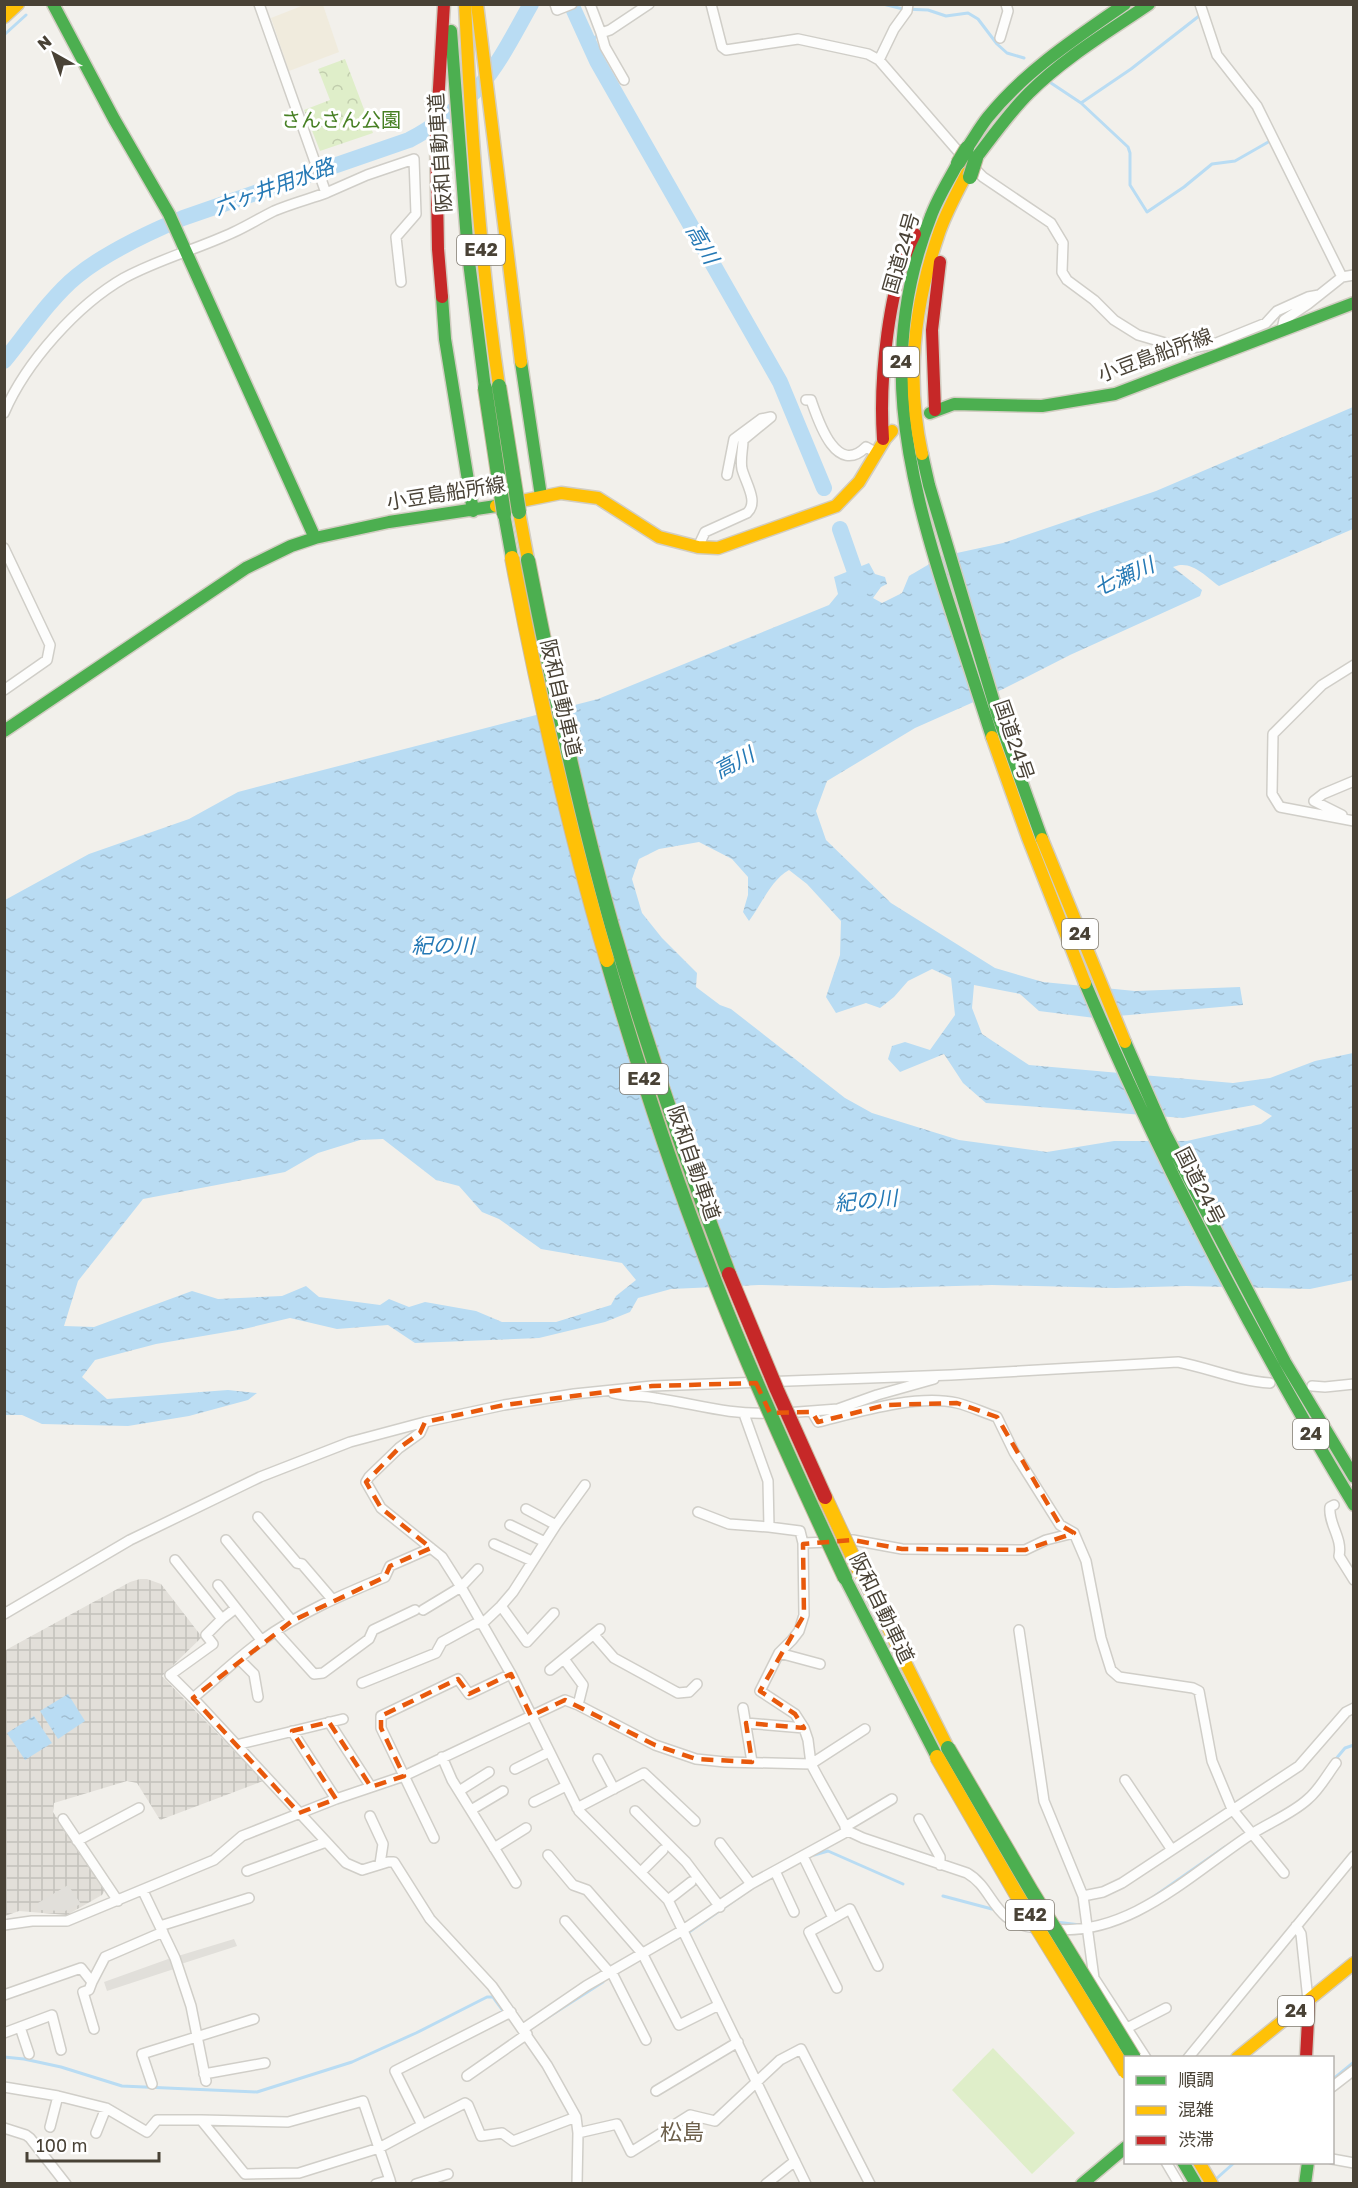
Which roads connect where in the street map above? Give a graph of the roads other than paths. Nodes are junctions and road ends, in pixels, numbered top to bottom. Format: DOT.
graph roads {
  1 [pos="18,4"];
  2 [pos="53,4"];
  3 [pos="259,4"];
  4 [pos="444,4"];
  5 [pos="449,4"];
  6 [pos="465,4"];
  7 [pos="477,4"];
  8 [pos="572,4"];
  9 [pos="590,4"];
  10 [pos="649,4"];
  11 [pos="711,4"];
  12 [pos="1006,4"];
  13 [pos="1125,4"];
  14 [pos="1149,4"];
  15 [pos="1200,4"];
  16 [pos="557,7"];
  17 [pos="908,8"];
  18 [pos="4,17"];
  19 [pos="601,33"];
  20 [pos="1000,38"];
  21 [pos="879,60"];
  22 [pos="624,80"];
  23 [pos="972,153"];
  24 [pos="965,171"];
  25 [pos="326,193"];
  26 [pos="931,235"];
  27 [pos="186,250"];
  28 [pos="1353,275"];
  29 [pos="1342,277"];
  30 [pos="400,282"];
  31 [pos="1319,295"];
  32 [pos="1353,303"];
  33 [pos="1282,329"];
  34 [pos="492,387"];
  35 [pos="806,400"];
  36 [pos="4,412"];
  37 [pos="877,453"];
  38 [pos="727,475"];
  39 [pos="541,496"];
  40 [pos="473,511"];
  41 [pos="315,538"];
  42 [pos="698,547"];
  43 [pos="4,548"];
  44 [pos="1353,665"];
  45 [pos="4,690"];
  46 [pos="4,731"];
  47 [pos="1353,781"];
  48 [pos="1353,820"];
  49 [pos="1278,1361"];
  50 [pos="951,1375"];
  51 [pos="1270,1383"];
  52 [pos="1353,1384"];
  53 [pos="1312,1386"];
  54 [pos="608,1392"];
  55 [pos="813,1412"];
  56 [pos="744,1414"];
  57 [pos="425,1422"];
  58 [pos="1353,1477"];
  59 [pos="585,1485"];
  60 [pos="1334,1504"];
  61 [pos="1353,1505"];
  62 [pos="526,1509"];
  63 [pos="698,1512"];
  64 [pos="258,1517"];
  65 [pos="510,1525"];
  66 [pos="556,1525"];
  67 [pos="769,1527"];
  68 [pos="1074,1533"];
  69 [pos="226,1540"];
  70 [pos="545,1542"];
  71 [pos="803,1543"];
  72 [pos="494,1544"];
  73 [pos="431,1548"];
  74 [pos="175,1560"];
  75 [pos="532,1561"];
  76 [pos="478,1569"];
  77 [pos="1353,1580"];
  78 [pos="218,1585"];
  79 [pos="461,1587"];
  80 [pos="332,1599"];
  81 [pos="501,1606"];
  82 [pos="236,1608"];
  83 [pos="554,1613"];
  84 [pos="4,1614"];
  85 [pos="222,1618"];
  86 [pos="292,1621"];
  87 [pos="483,1623"];
  88 [pos="1019,1630"];
  89 [pos="276,1632"];
  90 [pos="262,1641"];
  91 [pos="779,1653"];
  92 [pos="239,1659"];
  93 [pos="564,1659"];
  94 [pos="820,1664"];
  95 [pos="550,1670"];
  96 [pos="511,1674"];
  97 [pos="362,1683"];
  98 [pos="697,1684"];
  99 [pos="258,1697"];
  100 [pos="193,1698"];
  101 [pos="578,1705"];
  102 [pos="743,1708"];
  103 [pos="1353,1708"];
  104 [pos="531,1716"];
  105 [pos="343,1719"];
  106 [pos="329,1722"];
  107 [pos="746,1723"];
  108 [pos="804,1728"];
  109 [pos="865,1729"];
  110 [pos="292,1731"];
  111 [pos="240,1743"];
  112 [pos="549,1752"];
  113 [pos="943,1753"];
  114 [pos="442,1757"];
  115 [pos="598,1759"];
  116 [pos="752,1762"];
  117 [pos="1336,1763"];
  118 [pos="811,1764"];
  119 [pos="515,1769"];
  120 [pos="489,1772"];
  121 [pos="404,1776"];
  122 [pos="1125,1780"];
  123 [pos="566,1786"];
  124 [pos="371,1787"];
  125 [pos="614,1789"];
  126 [pos="459,1791"];
  127 [pos="503,1791"];
  128 [pos="892,1798"];
  129 [pos="336,1799"];
  130 [pos="534,1802"];
  131 [pos="139,1808"];
  132 [pos="577,1808"];
  133 [pos="1232,1809"];
  134 [pos="471,1810"];
  135 [pos="635,1811"];
  136 [pos="299,1813"];
  137 [pos="370,1816"];
  138 [pos="63,1819"];
  139 [pos="918,1819"];
  140 [pos="695,1821"];
  141 [pos="526,1828"];
  142 [pos="846,1829"];
  143 [pos="1250,1832"];
  144 [pos="434,1838"];
  145 [pos="77,1841"];
  146 [pos="326,1842"];
  147 [pos="720,1844"];
  148 [pos="494,1848"];
  149 [pos="663,1850"];
  150 [pos="1172,1850"];
  151 [pos="548,1855"];
  152 [pos="1353,1856"];
  153 [pos="804,1858"];
  154 [pos="380,1864"];
  155 [pos="940,1865"];
  156 [pos="247,1871"];
  157 [pos="641,1872"];
  158 [pos="776,1873"];
  159 [pos="1284,1873"];
  160 [pos="691,1882"];
  161 [pos="516,1883"];
  162 [pos="752,1884"];
  163 [pos="143,1891"];
  164 [pos="1083,1896"];
  165 [pos="249,1898"];
  166 [pos="668,1900"];
  167 [pos="118,1901"];
  168 [pos="720,1906"];
  169 [pos="794,1912"];
  170 [pos="833,1918"];
  171 [pos="564,1921"];
  172 [pos="4,1925"];
  173 [pos="1088,1926"];
  174 [pos="1296,1926"];
  175 [pos="161,1929"];
  176 [pos="683,1930"];
  177 [pos="644,1956"];
  178 [pos="1353,1962"];
  179 [pos="879,1966"];
  180 [pos="612,1973"];
  181 [pos="92,1982"];
  182 [pos="837,1988"];
  183 [pos="4,1995"];
  184 [pos="1309,2001"];
  185 [pos="719,2005"];
  186 [pos="1166,2008"];
  187 [pos="507,2013"];
  188 [pos="254,2019"];
  189 [pos="20,2027"];
  190 [pos="1127,2028"];
  191 [pos="94,2029"];
  192 [pos="525,2032"];
  193 [pos="4,2033"];
  194 [pos="196,2036"];
  195 [pos="646,2040"];
  196 [pos="738,2042"];
  197 [pos="61,2050"];
  198 [pos="29,2054"];
  199 [pos="1133,2056"];
  200 [pos="1145,2056"];
  201 [pos="1190,2056"];
  202 [pos="1240,2056"];
  203 [pos="1306,2056"];
  204 [pos="265,2063"];
  205 [pos="1124,2070"];
  206 [pos="1353,2070"];
  207 [pos="467,2076"];
  208 [pos="757,2083"];
  209 [pos="152,2084"];
  210 [pos="1334,2085"];
  211 [pos="4,2087"];
  212 [pos="656,2091"];
  213 [pos="58,2096"];
  214 [pos="106,2108"];
  215 [pos="576,2117"];
  216 [pos="201,2120"];
  217 [pos="422,2125"];
  218 [pos="50,2127"];
  219 [pos="4,2128"];
  220 [pos="96,2133"];
  221 [pos="578,2133"];
  222 [pos="379,2148"];
  223 [pos="1124,2148"];
  224 [pos="1334,2159"];
  225 [pos="795,2161"];
  226 [pos="1353,2163"];
  227 [pos="1167,2164"];
  228 [pos="1177,2164"];
  229 [pos="1184,2164"];
  230 [pos="1200,2164"];
  231 [pos="1308,2164"];
  232 [pos="279,2174"];
  233 [pos="448,2174"];
  234 [pos="256,2179"];
  235 [pos="390,2182"];
  236 [pos="66,2184"];
  237 [pos="284,2184"];
  238 [pos="376,2184"];
  239 [pos="416,2184"];
  240 [pos="578,2184"];
  241 [pos="766,2184"];
  242 [pos="806,2184"];
  243 [pos="870,2184"];
  244 [pos="1082,2184"];
  245 [pos="1179,2184"];
  246 [pos="1189,2184"];
  247 [pos="1196,2184"];
  248 [pos="1212,2184"];
  249 [pos="1305,2184"];
  1 -- 18 [label="main road"];
  2 -- 27 [label="main road"];
  3 -- 25 [label="street"];
  4 -- 40 [label="main road"];
  5 -- 34 [label="main road, 阪和自動車道 / E42"];
  6 -- 34 [label="main road, 阪和自動車道 / E42"];
  7 -- 39 [label="main road"];
  8 -- 16 [label="street"];
  9 -- 19 [label="street"];
  10 -- 19 [label="street"];
  11 -- 21 [label="street"];
  12 -- 20 [label="street"];
  13 -- 23 [label="main road, 24"];
  14 -- 23 [label="main road, 24"];
  15 -- 29 [label="street"];
  17 -- 21 [label="street"];
  19 -- 22 [label="street"];
  21 -- 31 [label="street"];
  23 -- 24 [label="main road, 24, bridge"];
  24 -- 26 [label="main road, 国道24号 / 24"];
  24 -- 26 [label="main road, 国道24号 / 24"];
  25 -- 27 [label="street"];
  25 -- 30 [label="street"];
  26 -- 33 [label="main road, 小豆島船所線 / 24"];
  26 -- 37 [label="main road, 小豆島船所線 / 24"];
  26 -- 49 [label="main road, 国道24号 / 24"];
  27 -- 36 [label="street"];
  27 -- 41 [label="main road"];
  28 -- 29 [label="street"];
  29 -- 31 [label="street"];
  31 -- 33 [label="street"];
  32 -- 33 [label="main road, 小豆島船所線"];
  34 -- 113 [label="main road, 阪和自動車道 / E42, bridge"];
  34 -- 113 [label="main road, 阪和自動車道 / E42, bridge"];
  35 -- 37 [label="street"];
  37 -- 42 [label="main road, 小豆島船所線"];
  38 -- 42 [label="street"];
  39 -- 40 [label="main road, 小豆島船所線"];
  39 -- 42 [label="main road, 小豆島船所線"];
  40 -- 41 [label="main road, 小豆島船所線"];
  41 -- 46 [label="main road, 小豆島船所線"];
  43 -- 45 [label="street"];
  44 -- 48 [label="street"];
  47 -- 48 [label="street"];
  49 -- 58 [label="main road, 国道24号 / 24"];
  49 -- 61 [label="main road, 国道24号 / 24"];
  50 -- 51 [label="street"];
  50 -- 54 [label="street"];
  50 -- 55 [label="street"];
  52 -- 53 [label="street"];
  54 -- 56 [label="street"];
  54 -- 57 [label="street"];
  55 -- 56 [label="street"];
  55 -- 68 [label="street"];
  56 -- 67 [label="street"];
  57 -- 73 [label="street"];
  57 -- 84 [label="street"];
  59 -- 66 [label="street"];
  60 -- 77 [label="street"];
  62 -- 66 [label="street"];
  63 -- 67 [label="street"];
  64 -- 80 [label="street"];
  65 -- 70 [label="street"];
  66 -- 70 [label="street"];
  67 -- 71 [label="street"];
  68 -- 71 [label="street"];
  68 -- 133 [label="street"];
  69 -- 86 [label="street"];
  70 -- 75 [label="street"];
  71 -- 91 [label="street"];
  72 -- 75 [label="street"];
  73 -- 79 [label="street"];
  73 -- 80 [label="street"];
  74 -- 85 [label="street"];
  75 -- 81 [label="street"];
  76 -- 79 [label="street"];
  78 -- 82 [label="street"];
  79 -- 87 [label="street"];
  79 -- 89 [label="street"];
  80 -- 86 [label="street"];
  81 -- 83 [label="street"];
  81 -- 87 [label="street"];
  82 -- 85 [label="street"];
  82 -- 90 [label="street"];
  85 -- 100 [label="street"];
  86 -- 89 [label="street"];
  87 -- 96 [label="street"];
  87 -- 97 [label="street"];
  88 -- 164 [label="street"];
  89 -- 90 [label="street"];
  90 -- 92 [label="street"];
  91 -- 94 [label="street"];
  91 -- 108 [label="street"];
  92 -- 99 [label="street"];
  92 -- 100 [label="street"];
  93 -- 95 [label="street"];
  93 -- 98 [label="street"];
  93 -- 101 [label="street"];
  96 -- 104 [label="street"];
  96 -- 121 [label="street"];
  100 -- 136 [label="street"];
  101 -- 104 [label="street"];
  101 -- 116 [label="street"];
  102 -- 107 [label="street"];
  103 -- 133 [label="street"];
  104 -- 112 [label="street"];
  104 -- 114 [label="street"];
  105 -- 106 [label="street"];
  106 -- 110 [label="street"];
  106 -- 124 [label="street"];
  107 -- 108 [label="street"];
  107 -- 116 [label="street"];
  108 -- 118 [label="street"];
  109 -- 118 [label="street"];
  110 -- 111 [label="street"];
  110 -- 129 [label="street"];
  112 -- 119 [label="street"];
  112 -- 123 [label="street"];
  113 -- 199 [label="main road, 阪和自動車道 / E42, bridge"];
  113 -- 205 [label="main road, 阪和自動車道 / E42, bridge"];
  114 -- 121 [label="street"];
  114 -- 126 [label="street"];
  115 -- 125 [label="street"];
  116 -- 118 [label="street"];
  117 -- 143 [label="street"];
  118 -- 142 [label="street"];
  120 -- 126 [label="street"];
  121 -- 124 [label="street"];
  121 -- 144 [label="street"];
  122 -- 150 [label="street"];
  123 -- 130 [label="street"];
  123 -- 132 [label="street"];
  124 -- 129 [label="street"];
  125 -- 132 [label="street"];
  125 -- 140 [label="street"];
  126 -- 134 [label="street"];
  127 -- 134 [label="street"];
  128 -- 142 [label="street"];
  129 -- 136 [label="street"];
  131 -- 145 [label="street"];
  132 -- 157 [label="street"];
  133 -- 143 [label="street"];
  133 -- 150 [label="street"];
  134 -- 148 [label="street"];
  135 -- 168 [label="street"];
  136 -- 146 [label="street"];
  136 -- 163 [label="street"];
  137 -- 154 [label="street"];
  138 -- 145 [label="street"];
  139 -- 155 [label="street"];
  141 -- 148 [label="street"];
  142 -- 153 [label="street"];
  142 -- 155 [label="street"];
  143 -- 159 [label="street"];
  143 -- 173 [label="street"];
  145 -- 167 [label="street"];
  146 -- 154 [label="street"];
  146 -- 156 [label="street"];
  147 -- 162 [label="street"];
  148 -- 161 [label="street"];
  149 -- 157 [label="street"];
  150 -- 164 [label="street"];
  151 -- 177 [label="street"];
  152 -- 174 [label="street"];
  153 -- 158 [label="street"];
  153 -- 170 [label="street"];
  154 -- 187 [label="street"];
  155 -- 173 [label="street"];
  157 -- 166 [label="street"];
  158 -- 162 [label="street"];
  158 -- 169 [label="street"];
  160 -- 166 [label="street"];
  162 -- 168 [label="street"];
  163 -- 167 [label="street"];
  163 -- 175 [label="street"];
  164 -- 173 [label="street"];
  165 -- 175 [label="street"];
  166 -- 176 [label="street"];
  167 -- 172 [label="street"];
  168 -- 176 [label="street"];
  170 -- 179 [label="street"];
  170 -- 182 [label="street"];
  171 -- 180 [label="street"];
  173 -- 190 [label="street"];
  174 -- 184 [label="street"];
  174 -- 201 [label="street"];
  175 -- 181 [label="street"];
  175 -- 194 [label="street"];
  176 -- 177 [label="street"];
  176 -- 185 [label="street"];
  177 -- 180 [label="street"];
  177 -- 185 [label="street"];
  178 -- 184 [label="main road, 24"];
  180 -- 192 [label="street"];
  180 -- 195 [label="street"];
  181 -- 183 [label="street"];
  181 -- 191 [label="street"];
  184 -- 202 [label="main road, 24"];
  184 -- 203 [label="main road"];
  185 -- 196 [label="street"];
  186 -- 190 [label="street"];
  187 -- 192 [label="street"];
  187 -- 217 [label="street"];
  188 -- 194 [label="street"];
  189 -- 193 [label="street"];
  189 -- 197 [label="street"];
  189 -- 198 [label="street"];
  190 -- 200 [label="street"];
  192 -- 207 [label="street"];
  192 -- 215 [label="street"];
  194 -- 204 [label="street"];
  194 -- 209 [label="street"];
  196 -- 208 [label="street"];
  196 -- 212 [label="street"];
  206 -- 210 [label="street"];
  208 -- 221 [label="street"];
  208 -- 225 [label="street"];
  208 -- 243 [label="street"];
  211 -- 213 [label="street"];
  213 -- 214 [label="street"];
  213 -- 218 [label="street"];
  214 -- 216 [label="street"];
  214 -- 220 [label="street"];
  215 -- 217 [label="street"];
  215 -- 221 [label="street"];
  216 -- 222 [label="street"];
  216 -- 234 [label="street"];
  217 -- 222 [label="street"];
  219 -- 236 [label="street"];
  221 -- 240 [label="street"];
  222 -- 232 [label="street"];
  222 -- 235 [label="street"];
  223 -- 244 [label="main road"];
  224 -- 226 [label="street"];
  225 -- 241 [label="street"];
  225 -- 242 [label="street"];
  227 -- 245 [label="street"];
  228 -- 246 [label="main road"];
  229 -- 247 [label="main road"];
  230 -- 248 [label="main road"];
  231 -- 249 [label="main road"];
  232 -- 234 [label="street"];
  232 -- 237 [label="street"];
  233 -- 239 [label="street"];
  235 -- 238 [label="street"];
}
